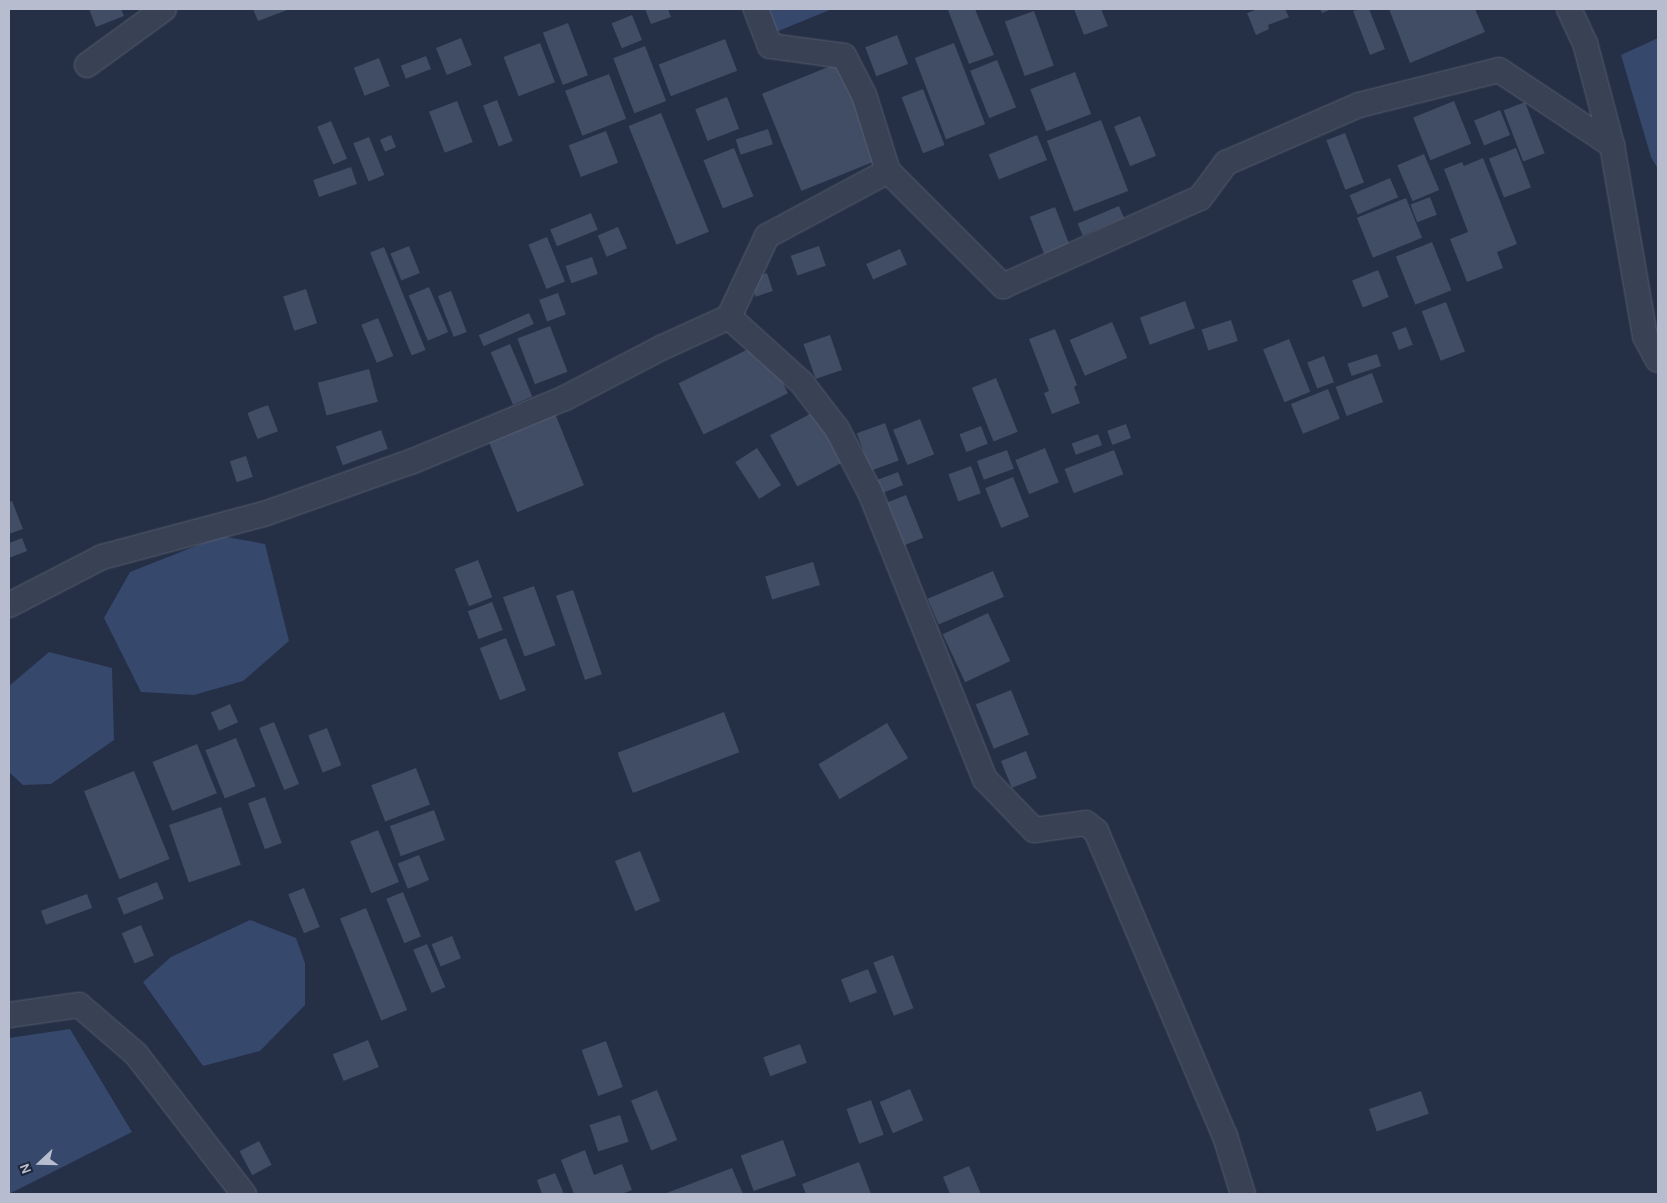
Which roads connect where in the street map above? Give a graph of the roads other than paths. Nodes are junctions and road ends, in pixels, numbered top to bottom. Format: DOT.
graph roads {
  1 [pos="164,9"];
  2 [pos="756,9"];
  3 [pos="1569,9"];
  4 [pos="86,65"];
  5 [pos="1612,145"];
  6 [pos="888,171"];
  7 [pos="729,317"];
  8 [pos="1658,360"];
  9 [pos="9,605"];
  10 [pos="9,1015"];
  11 [pos="244,1194"];
  12 [pos="1243,1194"];
  1 -- 4 [label="street"];
  2 -- 6 [label="street"];
  3 -- 5 [label="street"];
  5 -- 6 [label="street"];
  5 -- 8 [label="street"];
  6 -- 7 [label="street"];
  7 -- 9 [label="street"];
  7 -- 12 [label="street"];
  10 -- 11 [label="street"];
}
